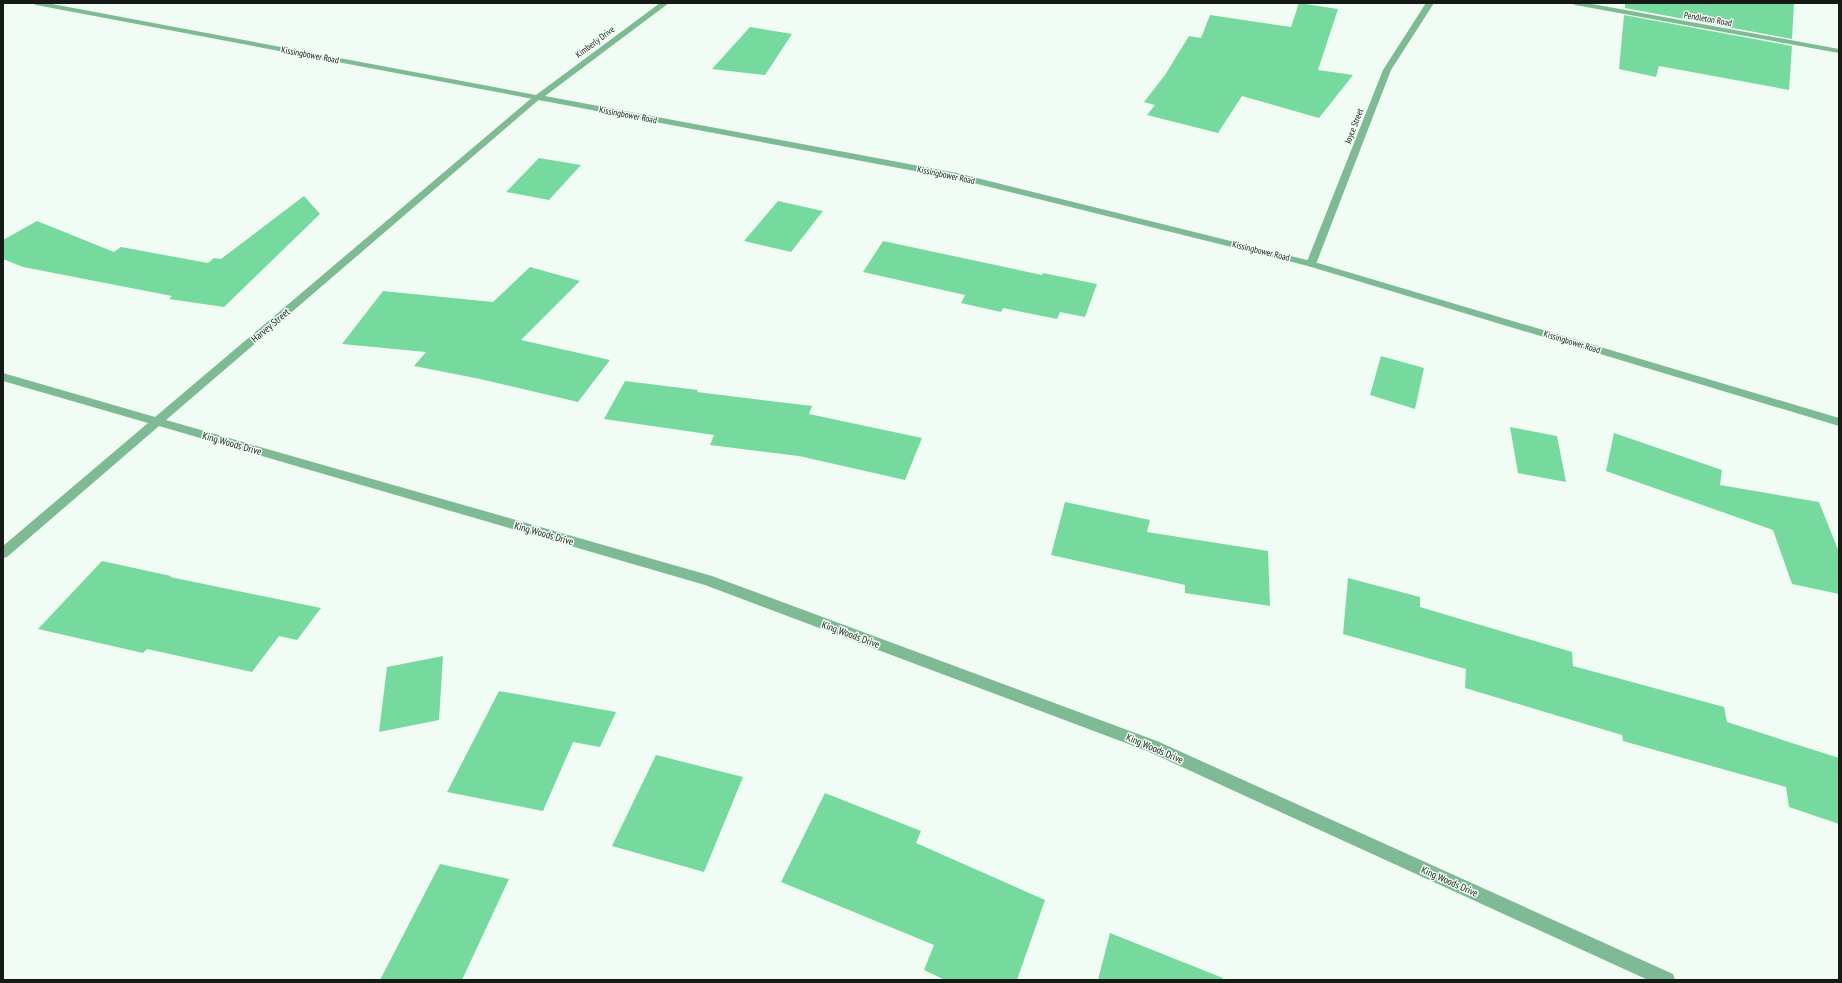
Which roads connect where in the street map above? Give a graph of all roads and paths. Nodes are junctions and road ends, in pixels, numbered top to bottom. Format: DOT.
graph roads {
  1 [pos="36,3"];
  2 [pos="665,3"];
  3 [pos="1430,3"];
  4 [pos="1575,3"];
  5 [pos="1839,51"];
  6 [pos="537,98"];
  7 [pos="1311,264"];
  8 [pos="3,377"];
  9 [pos="156,422"];
  10 [pos="1839,422"];
  11 [pos="3,553"];
  12 [pos="1667,980"];
  1 -- 6 [label="street, Kissingbower Road"];
  2 -- 6 [label="street, Kimberly Drive"];
  3 -- 7 [label="street, Joyce Street"];
  4 -- 5 [label="street, Pendleton Road"];
  6 -- 7 [label="street, Kissingbower Road"];
  6 -- 9 [label="street, Harvey Street"];
  7 -- 10 [label="street, Kissingbower Road"];
  8 -- 9 [label="street, King Woods Drive"];
  9 -- 11 [label="street, Harvey Street"];
  9 -- 12 [label="street, King Woods Drive"];
}
